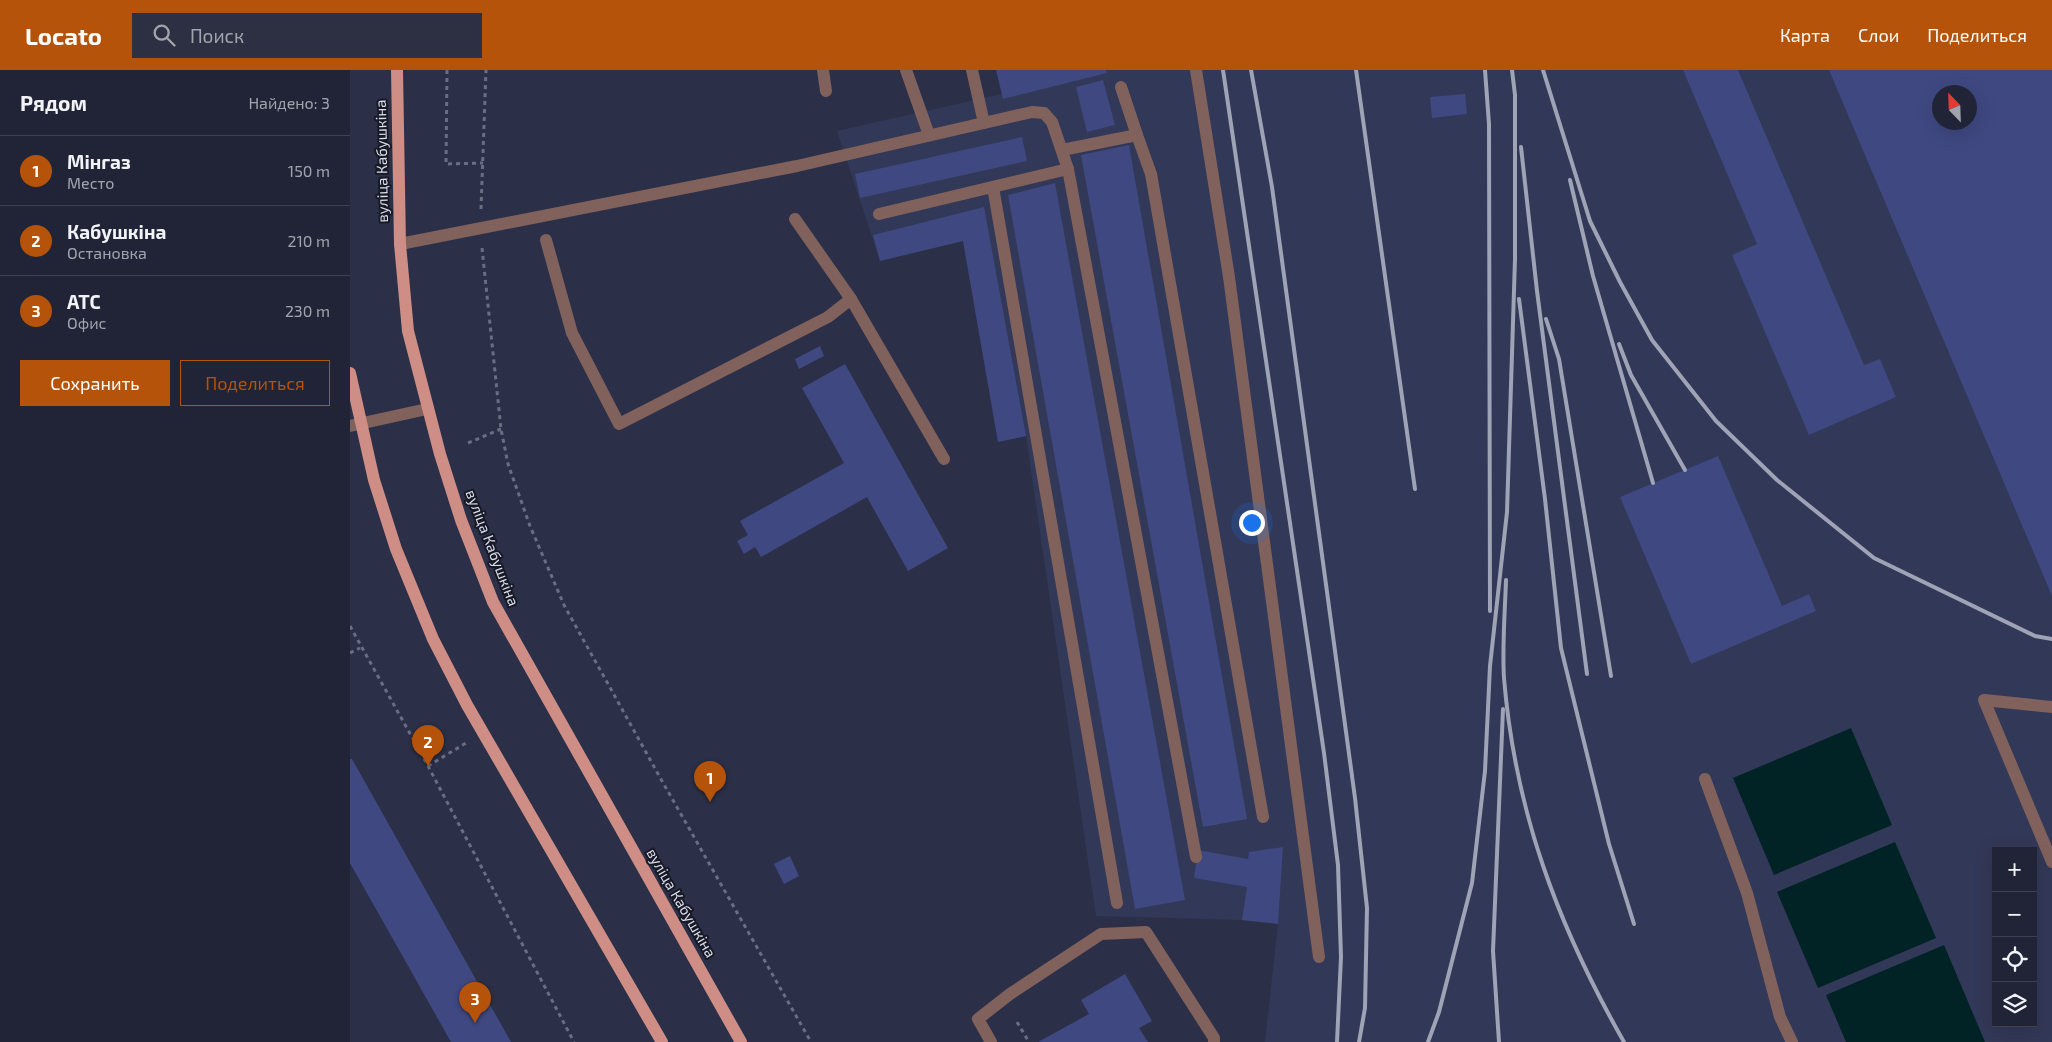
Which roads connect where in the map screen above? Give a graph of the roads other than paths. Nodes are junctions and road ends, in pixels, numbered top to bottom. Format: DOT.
graph roads {
  1 [pos="397,70"];
  2 [pos="823,70"];
  3 [pos="906,70"];
  4 [pos="972,70"];
  5 [pos="1196,70"];
  6 [pos="1120,87"];
  7 [pos="826,91"];
  8 [pos="984,123"];
  9 [pos="929,135"];
  10 [pos="1137,135"];
  11 [pos="1062,150"];
  12 [pos="1068,170"];
  13 [pos="993,187"];
  14 [pos="879,214"];
  15 [pos="796,220"];
  16 [pos="546,240"];
  17 [pos="400,244"];
  18 [pos="851,299"];
  19 [pos="350,373"];
  20 [pos="427,409"];
  21 [pos="355,425"];
  22 [pos="944,459"];
  23 [pos="2052,707"];
  24 [pos="1705,779"];
  25 [pos="1264,817"];
  26 [pos="1196,857"];
  27 [pos="2052,862"];
  28 [pos="1117,903"];
  29 [pos="1319,957"];
  30 [pos="662,1042"];
  31 [pos="741,1042"];
  32 [pos="991,1042"];
  33 [pos="1214,1042"];
  34 [pos="1792,1042"];
  1 -- 17 [label="main road, вуліца Кабушкіна"];
  2 -- 7 [label="street"];
  3 -- 9 [label="street"];
  4 -- 8 [label="street"];
  5 -- 29 [label="street"];
  6 -- 10 [label="street"];
  8 -- 9 [label="street"];
  8 -- 11 [label="street"];
  9 -- 17 [label="street"];
  10 -- 11 [label="street"];
  10 -- 25 [label="street"];
  11 -- 12 [label="street"];
  12 -- 13 [label="street"];
  12 -- 26 [label="street"];
  13 -- 14 [label="street"];
  13 -- 28 [label="street"];
  15 -- 18 [label="street"];
  16 -- 18 [label="street"];
  17 -- 20 [label="main road, вуліца Кабушкіна"];
  18 -- 22 [label="street"];
  19 -- 21 [label="main road"];
  20 -- 21 [label="street"];
  20 -- 31 [label="main road, вуліца Кабушкіна"];
  21 -- 30 [label="main road"];
  23 -- 27 [label="street"];
  24 -- 34 [label="street"];
  32 -- 33 [label="street"];
}
